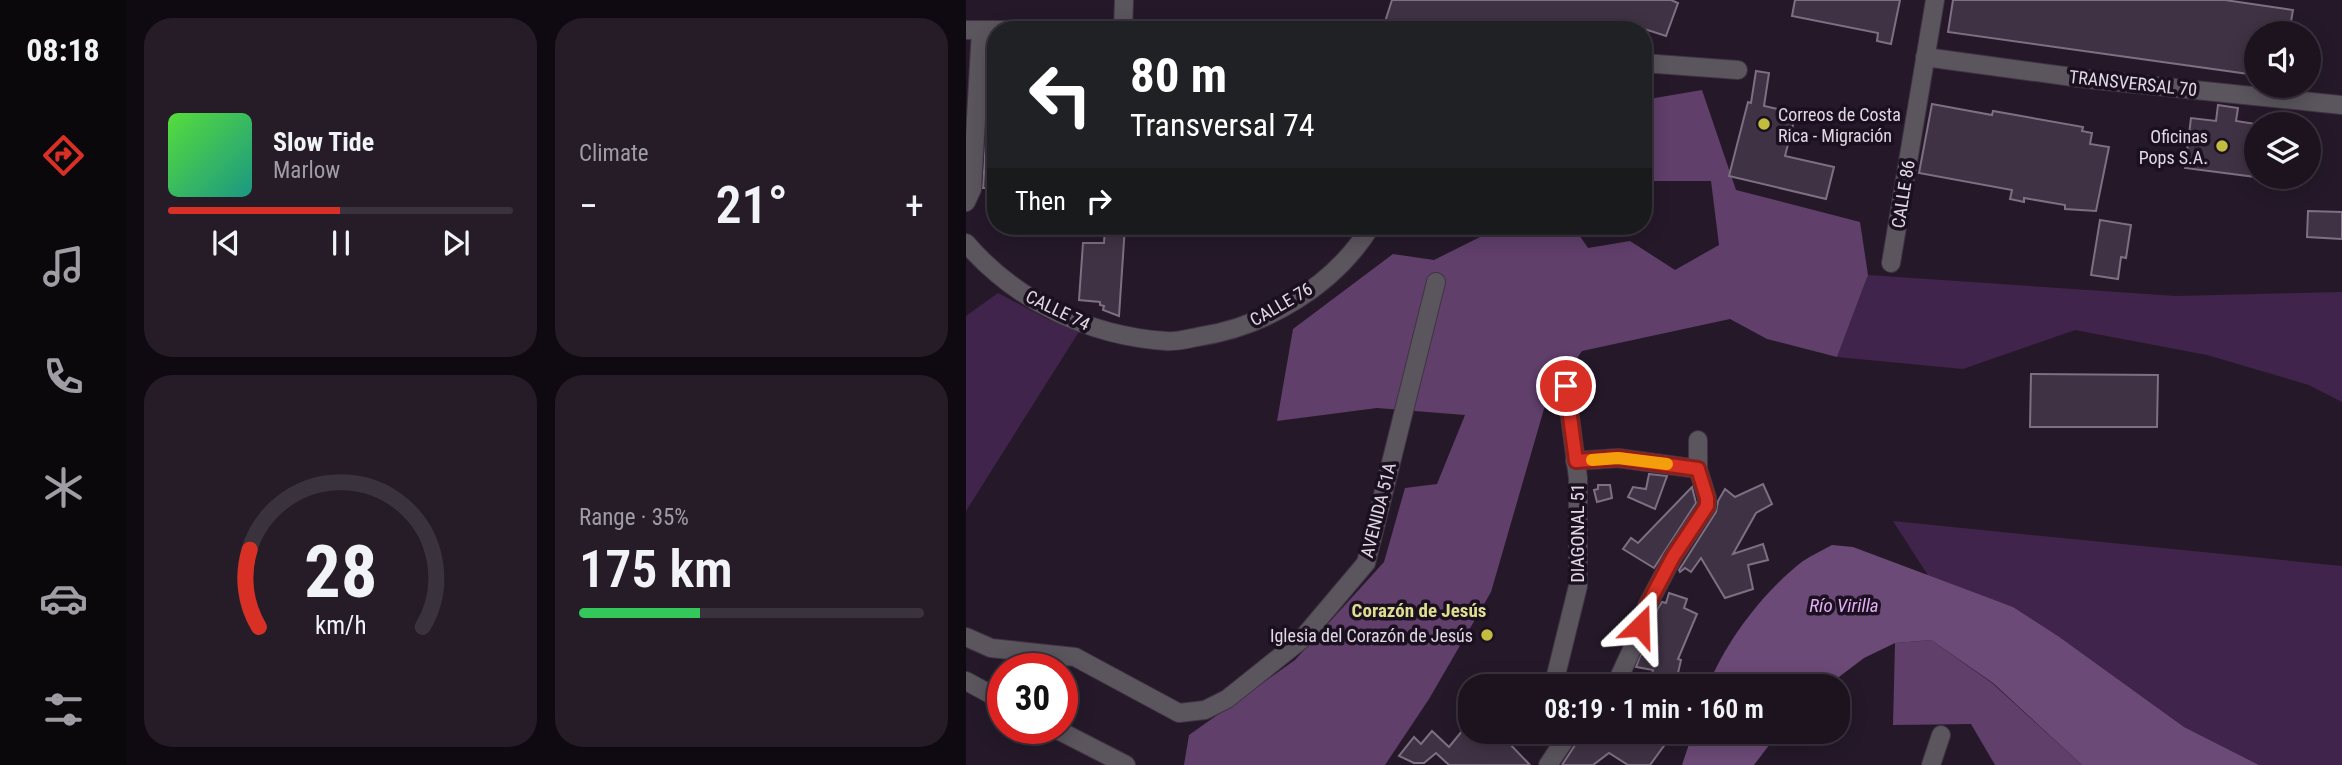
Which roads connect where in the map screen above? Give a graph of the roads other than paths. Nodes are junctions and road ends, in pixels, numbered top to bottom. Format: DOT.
graph roads {
  1 [pos="1124,0"];
  2 [pos="1935,0"];
  3 [pos="1125,21"];
  4 [pos="974,30"];
  5 [pos="1925,57"];
  6 [pos="1652,64"];
  7 [pos="1738,70"];
  8 [pos="2342,105"];
  9 [pos="966,202"];
  10 [pos="1364,235"];
  11 [pos="966,243"];
  12 [pos="1891,263"];
  13 [pos="1436,282"];
  14 [pos="1168,342"];
  15 [pos="1566,386"];
  16 [pos="1698,440"];
  17 [pos="1576,461"];
  18 [pos="1698,469"];
  19 [pos="966,637"];
  20 [pos="1561,674"];
  21 [pos="1621,674"];
  22 [pos="966,681"];
  23 [pos="987,692"];
  24 [pos="1941,735"];
  25 [pos="1078,740"];
  26 [pos="1562,744"];
  27 [pos="1126,765"];
  28 [pos="1548,765"];
  29 [pos="1931,765"];
  1 -- 3 [label="street"];
  2 -- 5 [label="street, CALLE 86"];
  4 -- 9 [label="street"];
  5 -- 8 [label="street, TRANSVERSAL 70"];
  5 -- 12 [label="street, CALLE 86"];
  6 -- 7 [label="street"];
  10 -- 14 [label="street, CALLE 76"];
  11 -- 14 [label="street, CALLE 74"];
  13 -- 19 [label="street, AVENIDA 51A"];
  15 -- 17 [label="street, DIAGONAL 51"];
  16 -- 18 [label="street"];
  17 -- 18 [label="street"];
  17 -- 20 [label="street, DIAGONAL 51"];
  18 -- 21 [label="street"];
  22 -- 23 [label="street"];
  24 -- 29 [label="street"];
  25 -- 27 [label="street"];
  26 -- 28 [label="street"];
}
